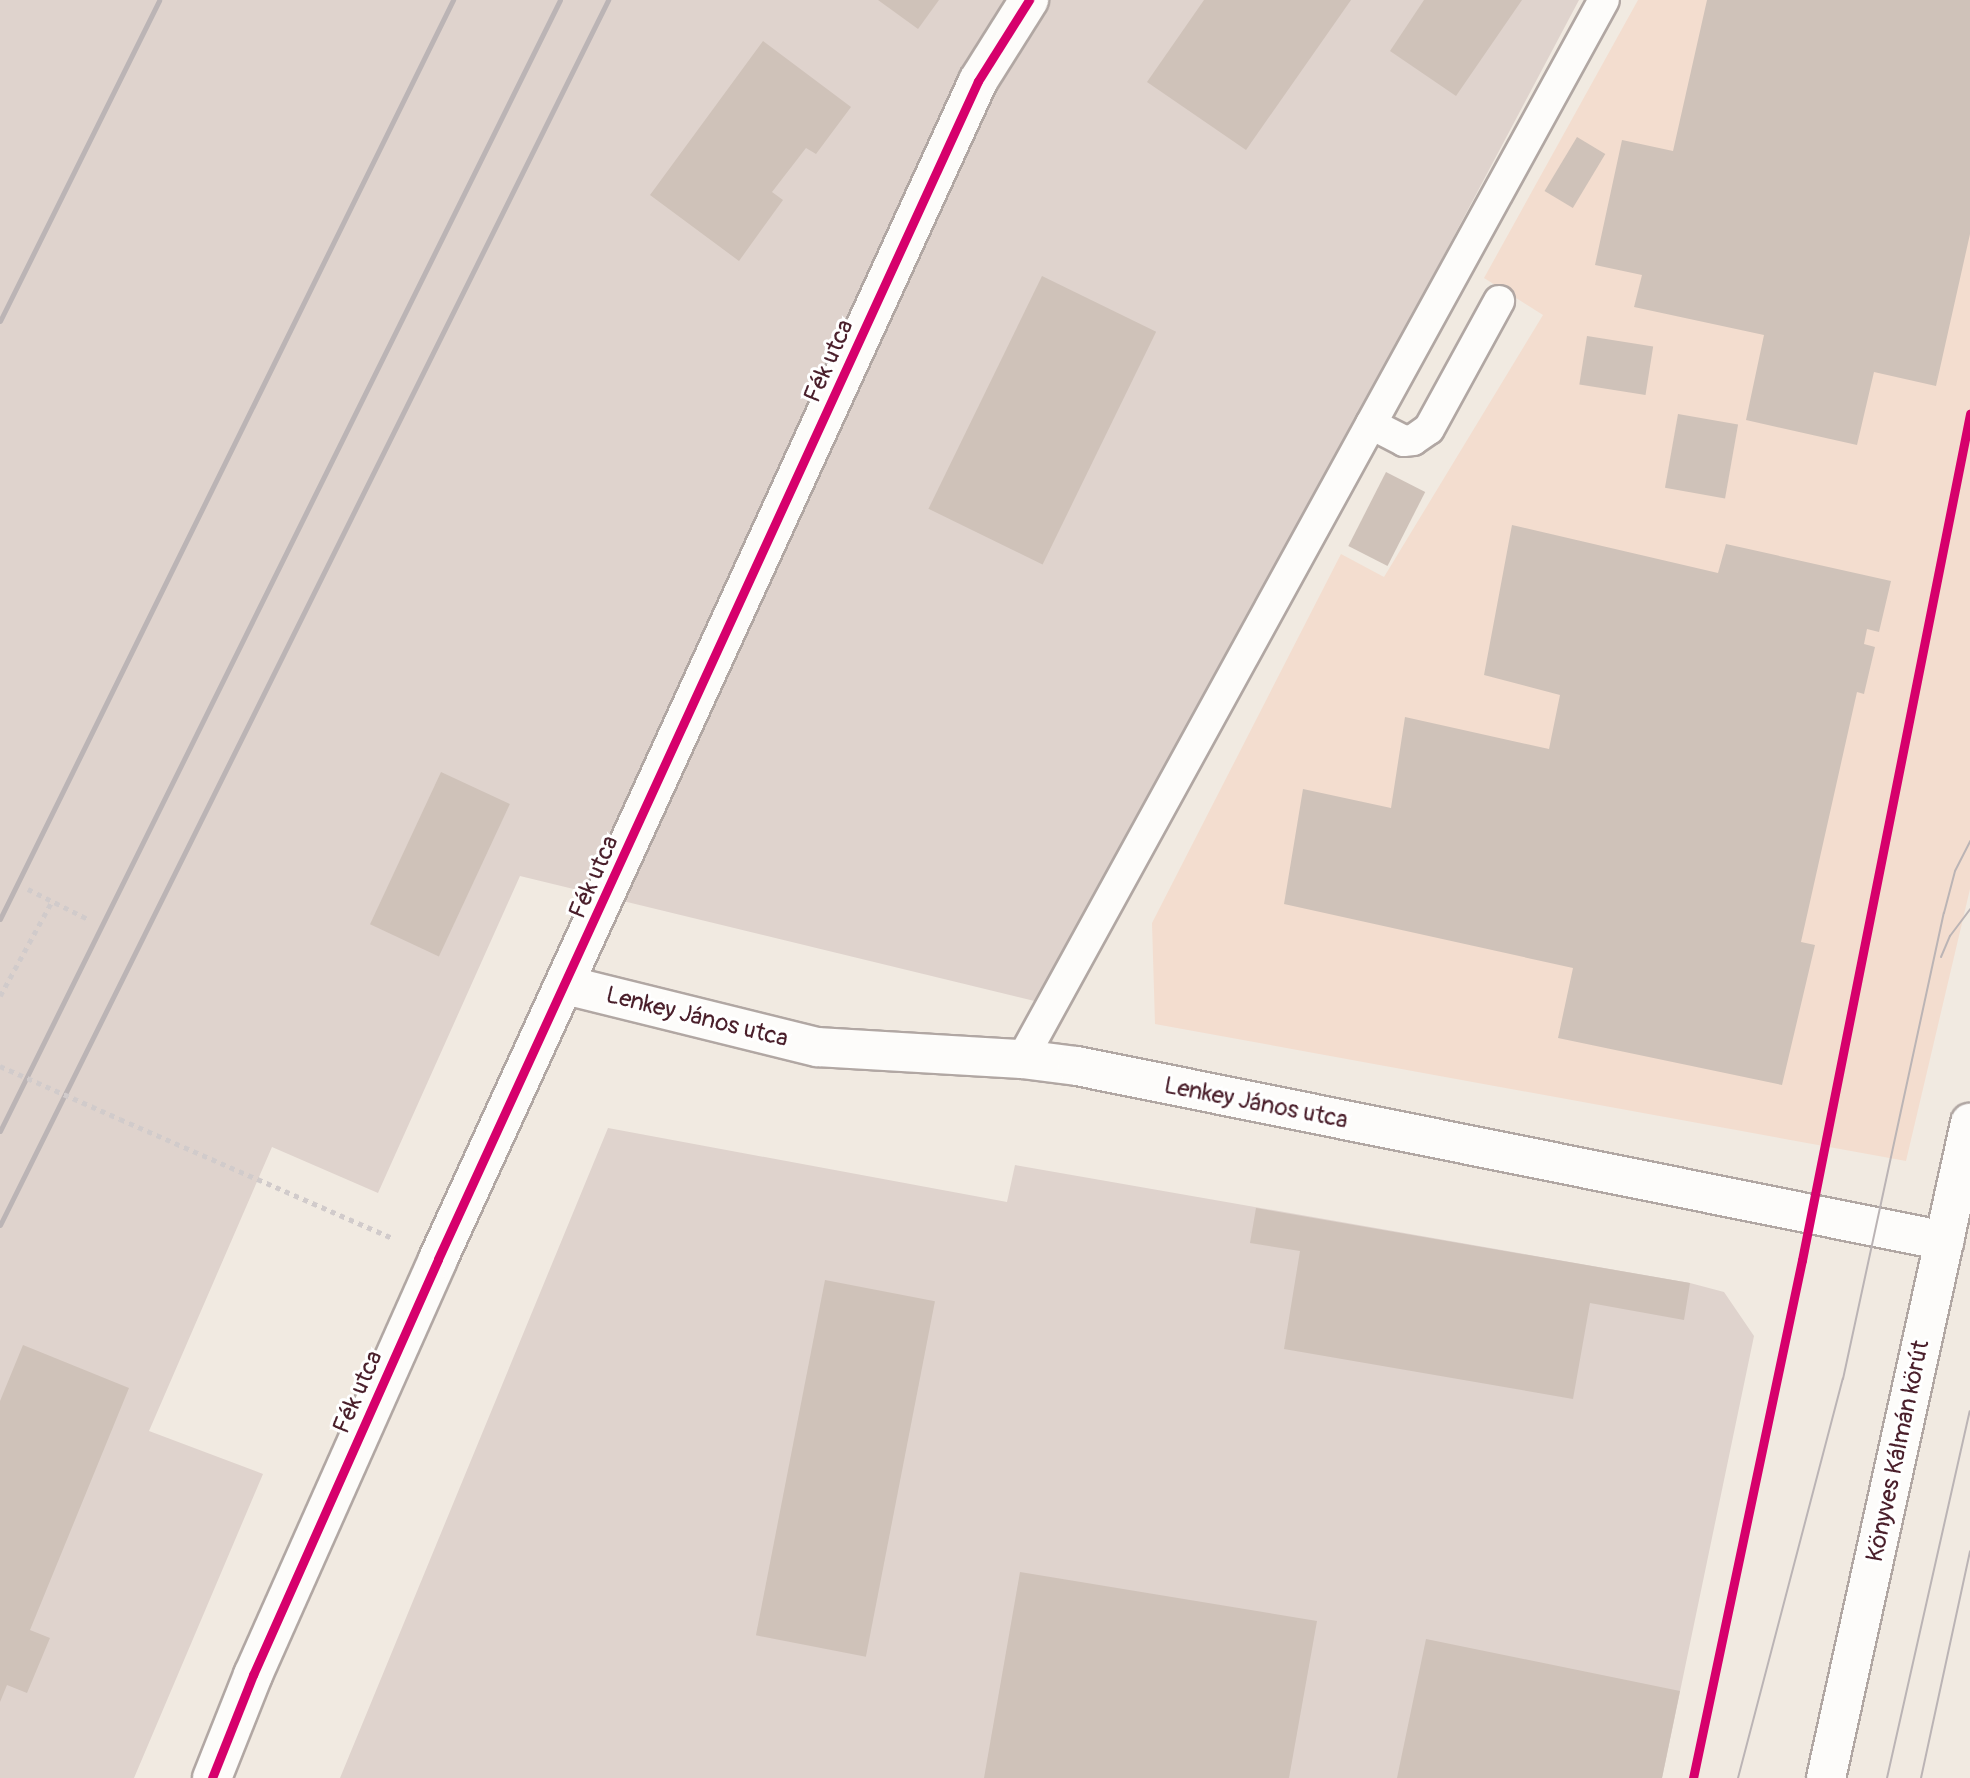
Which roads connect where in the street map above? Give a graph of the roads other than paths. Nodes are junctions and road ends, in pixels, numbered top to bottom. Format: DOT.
graph roads {
  1 [pos="1029,0"];
  2 [pos="1604,0"];
  3 [pos="1499,301"];
  4 [pos="1371,424"];
  5 [pos="566,985"];
  6 [pos="1022,1059"];
  7 [pos="1970,1123"];
  8 [pos="1945,1241"];
  9 [pos="212,1778"];
  10 [pos="1826,1778"];
  1 -- 5 [label="street, Fék utca"];
  2 -- 4 [label="lane"];
  3 -- 4 [label="lane"];
  4 -- 6 [label="lane"];
  5 -- 6 [label="street, Lenkey János utca"];
  5 -- 9 [label="street, Fék utca"];
  6 -- 8 [label="street, Lenkey János utca"];
  7 -- 8 [label="street, Könyves Kálmán körút"];
  8 -- 10 [label="street, Könyves Kálmán körút"];
}
